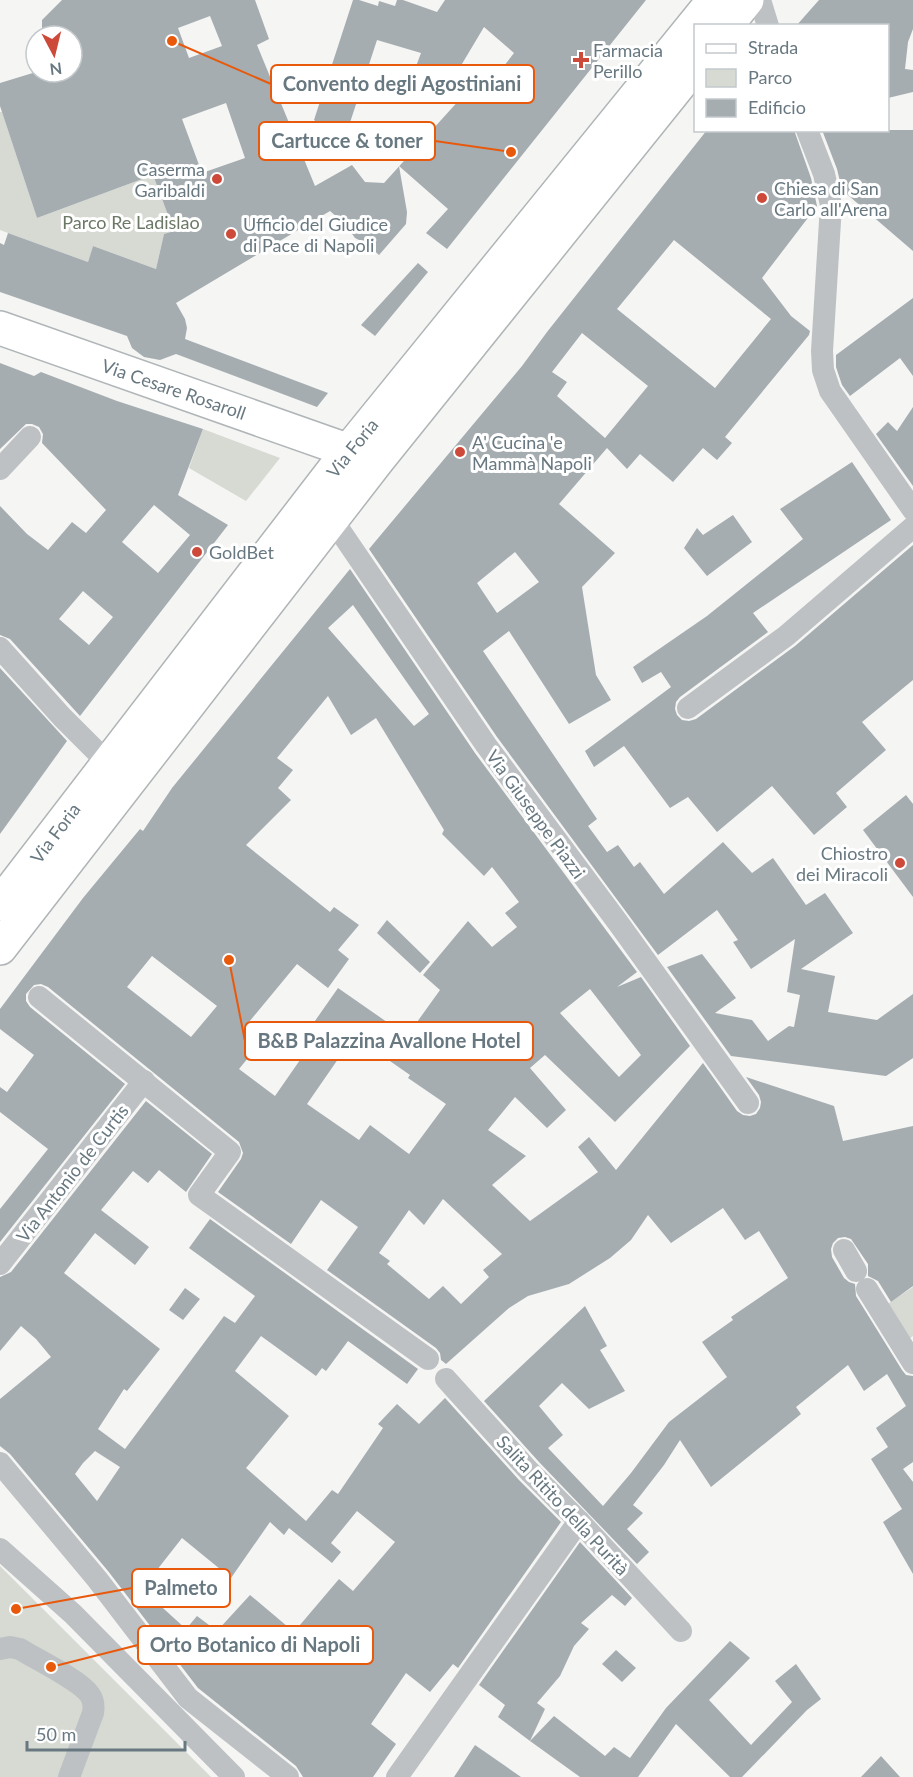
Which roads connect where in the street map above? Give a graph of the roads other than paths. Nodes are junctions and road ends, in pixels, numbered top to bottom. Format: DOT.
graph roads {
  1 [pos="714,0"];
  2 [pos="747,0"];
  3 [pos="760,0"];
  4 [pos="695,24"];
  5 [pos="728,24"];
  6 [pos="767,24"];
  7 [pos="694,26"];
  8 [pos="694,66"];
  9 [pos="808,132"];
  10 [pos="0,328"];
  11 [pos="30,437"];
  12 [pos="363,455"];
  13 [pos="0,469"];
  14 [pos="913,510"];
  15 [pos="332,519"];
  16 [pos="913,527"];
  17 [pos="0,648"];
  18 [pos="688,708"];
  19 [pos="108,763"];
  20 [pos="0,904"];
  21 [pos="0,948"];
  22 [pos="39,997"];
  23 [pos="144,1081"];
  24 [pos="748,1103"];
  25 [pos="844,1250"];
  26 [pos="0,1264"];
  27 [pos="428,1359"];
  28 [pos="913,1363"];
  29 [pos="446,1378"];
  30 [pos="0,1463"];
  31 [pos="579,1521"];
  32 [pos="0,1549"];
  33 [pos="681,1631"];
  34 [pos="0,1649"];
  35 [pos="188,1698"];
  36 [pos="172,1715"];
  37 [pos="69,1777"];
  38 [pos="234,1777"];
  39 [pos="288,1777"];
  40 [pos="397,1777"];
  1 -- 4 [label="main road, Via Foria"];
  2 -- 5 [label="main road"];
  3 -- 6 [label="street"];
  7 -- 12 [label="main road, Via Foria"];
  8 -- 12 [label="main road, Via Foria"];
  9 -- 14 [label="street"];
  10 -- 12 [label="main road, Via Cesare Rosaroll"];
  11 -- 13 [label="street"];
  12 -- 15 [label="main road, Via Foria"];
  12 -- 19 [label="main road, Via Foria"];
  15 -- 21 [label="main road, Via Foria"];
  15 -- 24 [label="street, Via Giuseppe Piazzi"];
  16 -- 18 [label="street"];
  17 -- 19 [label="street"];
  19 -- 20 [label="main road, Via Foria"];
  22 -- 23 [label="street"];
  23 -- 26 [label="street, Via Antonio de Curtis"];
  23 -- 27 [label="street"];
  25 -- 28 [label="street"];
  29 -- 31 [label="street, Salita Ritito della Purità"];
  30 -- 35 [label="street"];
  31 -- 33 [label="street, Salita Ritito della Purità"];
  31 -- 40 [label="street"];
  32 -- 36 [label="street"];
  34 -- 37 [label="street"];
  35 -- 36 [label="street"];
  35 -- 39 [label="street"];
  36 -- 38 [label="street"];
}
